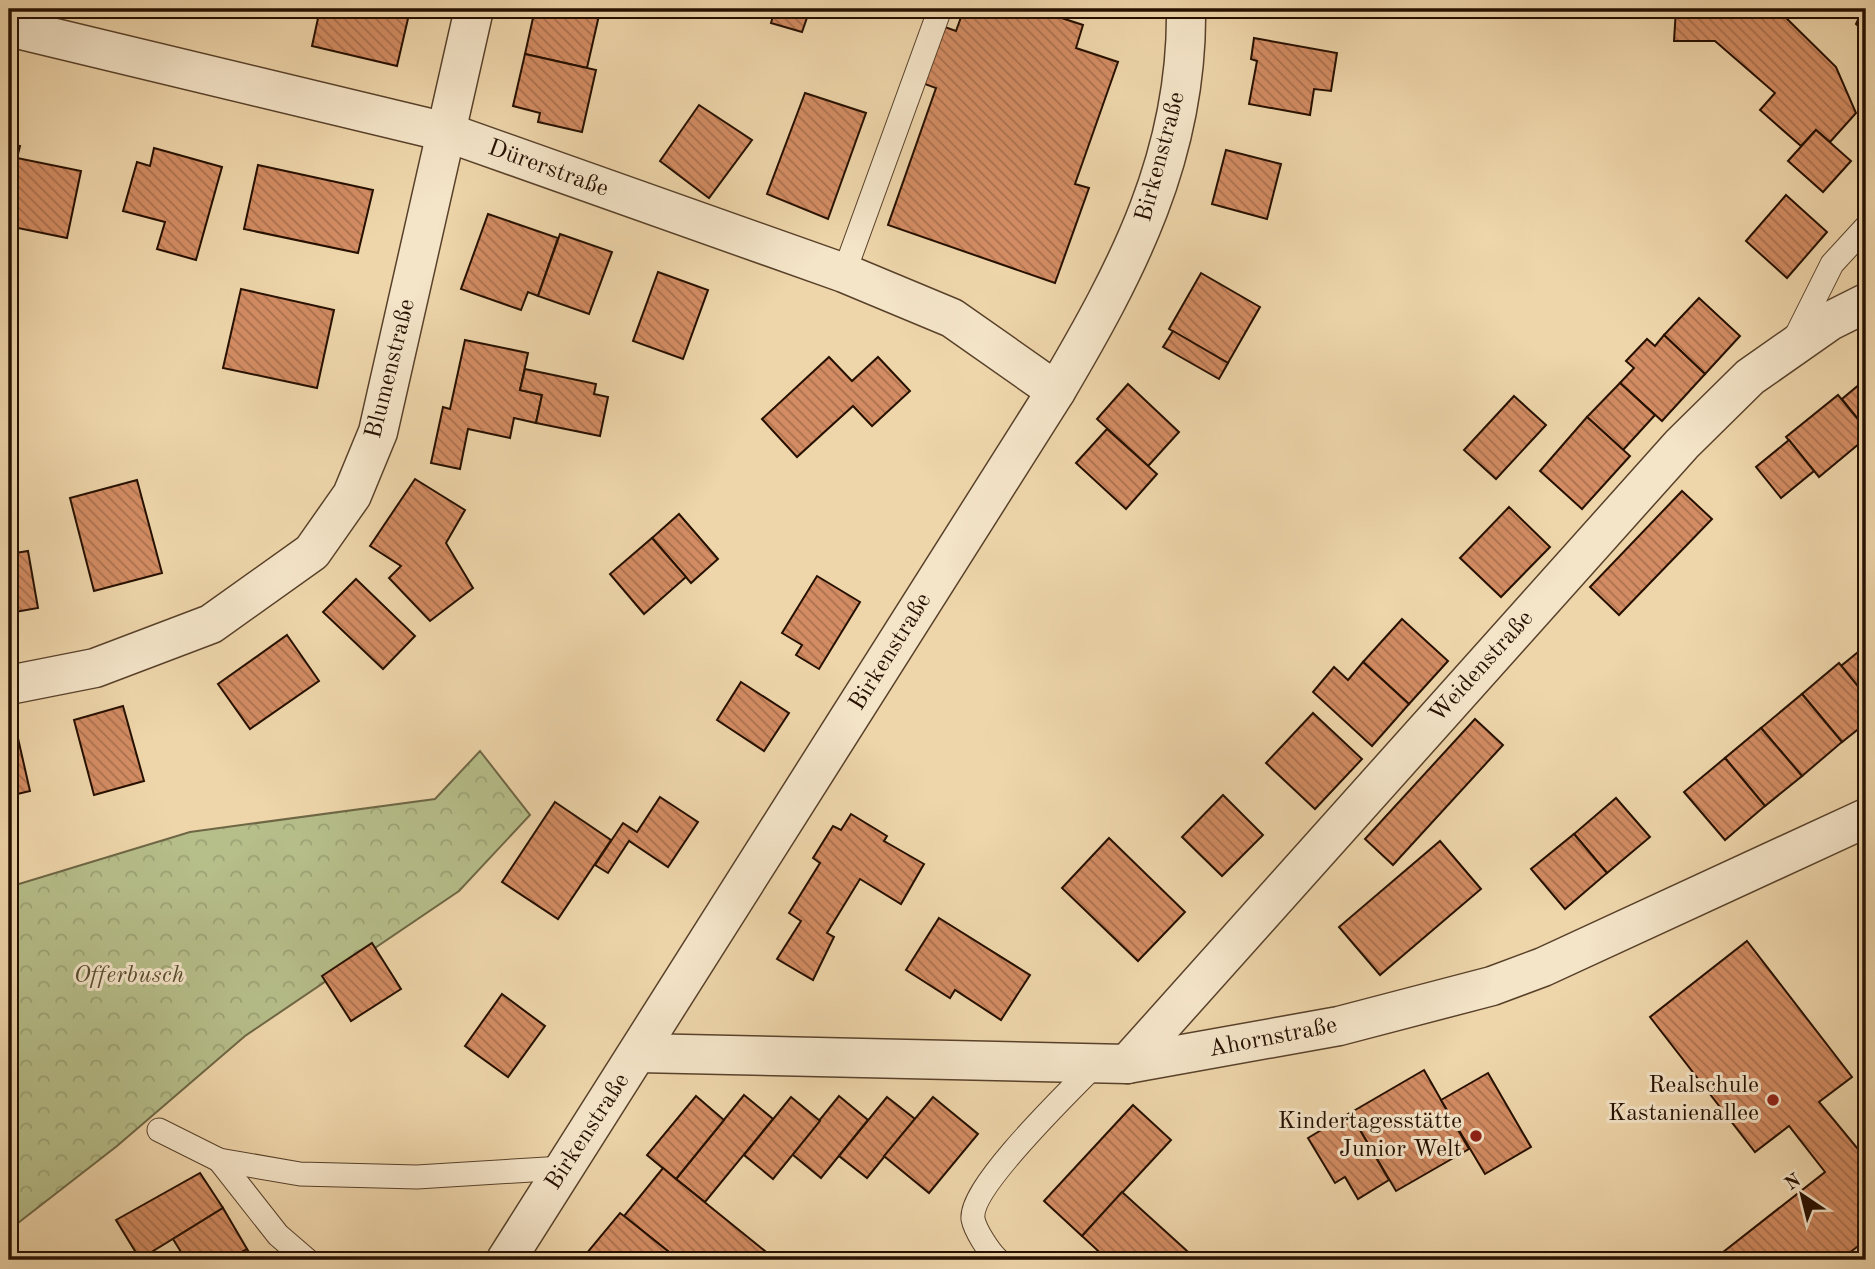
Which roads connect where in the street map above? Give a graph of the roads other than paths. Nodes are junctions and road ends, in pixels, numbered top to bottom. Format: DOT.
graph roads {
  1 [pos="474,9"];
  2 [pos="940,9"];
  3 [pos="1186,9"];
  4 [pos="9,27"];
  5 [pos="446,132"];
  6 [pos="1866,227"];
  7 [pos="844,273"];
  8 [pos="1866,303"];
  9 [pos="1789,350"];
  10 [pos="1056,391"];
  11 [pos="9,685"];
  12 [pos="1866,818"];
  13 [pos="639,1053"];
  14 [pos="1111,1064"];
  15 [pos="159,1130"];
  16 [pos="219,1160"];
  17 [pos="563,1168"];
  18 [pos="307,1260"];
  19 [pos="506,1260"];
  20 [pos="998,1260"];
  1 -- 5 [label="street, Blumenstraße"];
  2 -- 7 [label="lane"];
  3 -- 10 [label="street, Birkenstraße"];
  4 -- 5 [label="street, Dürerstraße"];
  5 -- 7 [label="street, Dürerstraße"];
  5 -- 11 [label="street, Blumenstraße"];
  6 -- 9 [label="lane"];
  7 -- 10 [label="street, Dürerstraße"];
  8 -- 9 [label="street, Weidenstraße"];
  9 -- 14 [label="street, Weidenstraße"];
  10 -- 13 [label="street, Birkenstraße"];
  12 -- 14 [label="street, Ahornstraße"];
  13 -- 14 [label="street, Ahornstraße"];
  13 -- 17 [label="street, Birkenstraße"];
  14 -- 20 [label="lane"];
  15 -- 16 [label="lane"];
  16 -- 17 [label="lane"];
  16 -- 18 [label="lane"];
  17 -- 19 [label="street, Birkenstraße"];
}
